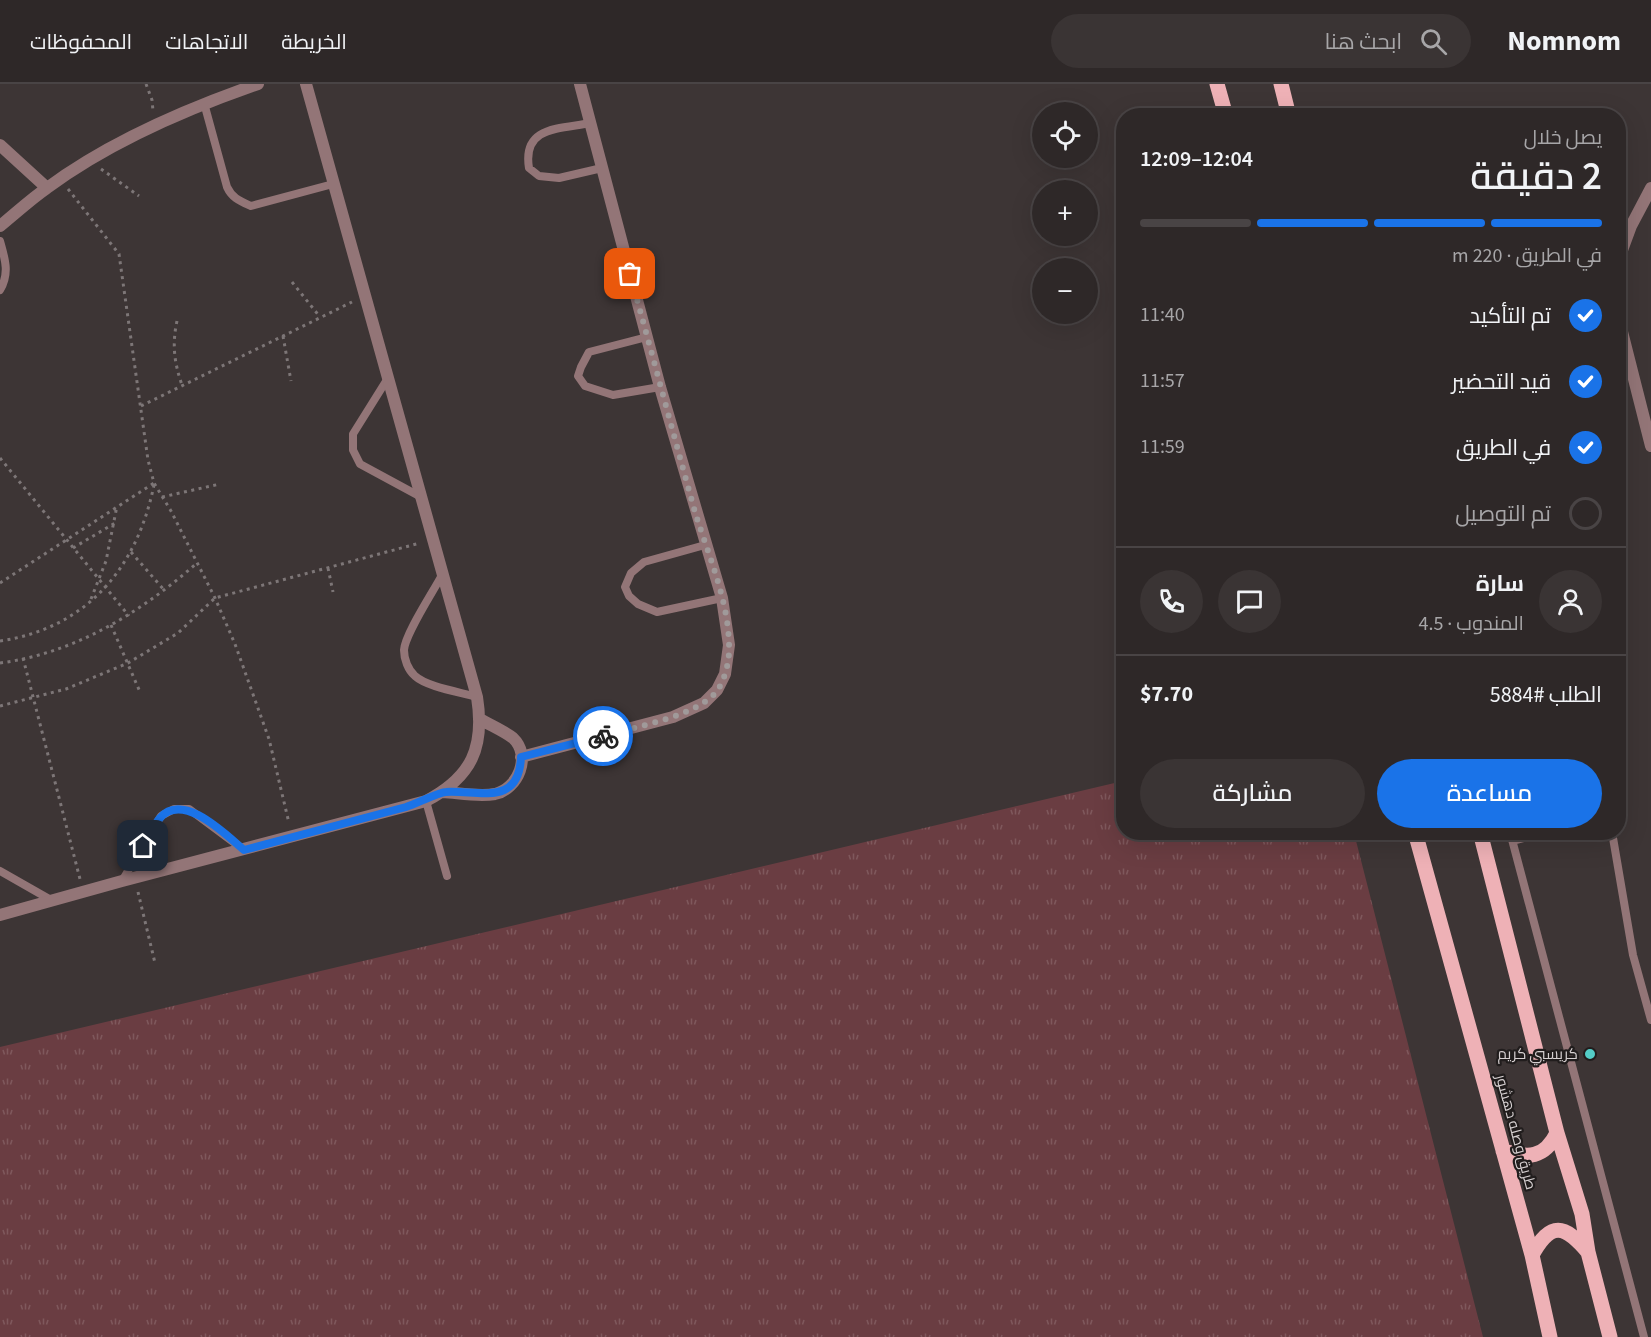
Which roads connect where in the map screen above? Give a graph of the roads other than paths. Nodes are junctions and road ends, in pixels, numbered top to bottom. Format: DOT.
graph roads {
  1 [pos="258,84"];
  2 [pos="306,84"];
  3 [pos="580,84"];
  4 [pos="1217,84"];
  5 [pos="1281,84"];
  6 [pos="204,103"];
  7 [pos="1224,108"];
  8 [pos="1287,108"];
  9 [pos="591,123"];
  10 [pos="0,144"];
  11 [pos="602,168"];
  12 [pos="333,184"];
  13 [pos="47,188"];
  14 [pos="1651,188"];
  15 [pos="0,226"];
  16 [pos="1626,239"];
  17 [pos="0,241"];
  18 [pos="0,290"];
  19 [pos="647,337"];
  20 [pos="1626,348"];
  21 [pos="388,378"];
  22 [pos="660,387"];
  23 [pos="1651,446"];
  24 [pos="421,497"];
  25 [pos="705,545"];
  26 [pos="442,574"];
  27 [pos="722,598"];
  28 [pos="477,697"];
  29 [pos="480,719"];
  30 [pos="521,757"];
  31 [pos="443,792"];
  32 [pos="426,801"];
  33 [pos="1417,840"];
  34 [pos="1482,840"];
  35 [pos="1512,840"];
  36 [pos="1613,840"];
  37 [pos="244,850"];
  38 [pos="0,871"];
  39 [pos="447,876"];
  40 [pos="122,881"];
  41 [pos="53,901"];
  42 [pos="0,915"];
  43 [pos="1651,1020"];
  44 [pos="1557,1133"];
  45 [pos="1503,1151"];
  46 [pos="1588,1252"];
  47 [pos="1532,1255"];
  48 [pos="1550,1337"];
  49 [pos="1611,1337"];
  50 [pos="1644,1337"];
  1 -- 6 [label="street"];
  2 -- 12 [label="street"];
  3 -- 9 [label="street"];
  4 -- 7 [label="main road"];
  5 -- 8 [label="main road"];
  6 -- 12 [label="lane"];
  6 -- 13 [label="street"];
  9 -- 11 [label="street"];
  9 -- 11 [label="lane"];
  10 -- 13 [label="street"];
  11 -- 19 [label="street"];
  12 -- 21 [label="street"];
  13 -- 15 [label="street"];
  14 -- 16 [label="street"];
  17 -- 18 [label="lane"];
  19 -- 22 [label="street"];
  19 -- 22 [label="lane"];
  20 -- 23 [label="street"];
  21 -- 24 [label="street"];
  21 -- 24 [label="lane"];
  22 -- 25 [label="street"];
  24 -- 26 [label="street"];
  25 -- 27 [label="street"];
  25 -- 27 [label="lane"];
  26 -- 28 [label="street"];
  26 -- 28 [label="lane"];
  27 -- 30 [label="street"];
  28 -- 29 [label="street"];
  29 -- 30 [label="street"];
  29 -- 31 [label="street"];
  30 -- 31 [label="street"];
  31 -- 32 [label="street"];
  32 -- 37 [label="street"];
  32 -- 39 [label="lane"];
  33 -- 45 [label="main road, طريق وصله دهشور"];
  34 -- 44 [label="main road"];
  35 -- 50 [label="lane"];
  36 -- 43 [label="lane"];
  37 -- 40 [label="street"];
  37 -- 40 [label="lane"];
  38 -- 41 [label="lane"];
  40 -- 41 [label="street"];
  41 -- 42 [label="street"];
  44 -- 45 [label="main road"];
  44 -- 46 [label="main road"];
  45 -- 47 [label="main road, طريق وصله دهشور"];
  46 -- 47 [label="main road"];
  46 -- 49 [label="main road"];
  47 -- 48 [label="main road, طريق وصله دهشور"];
}
